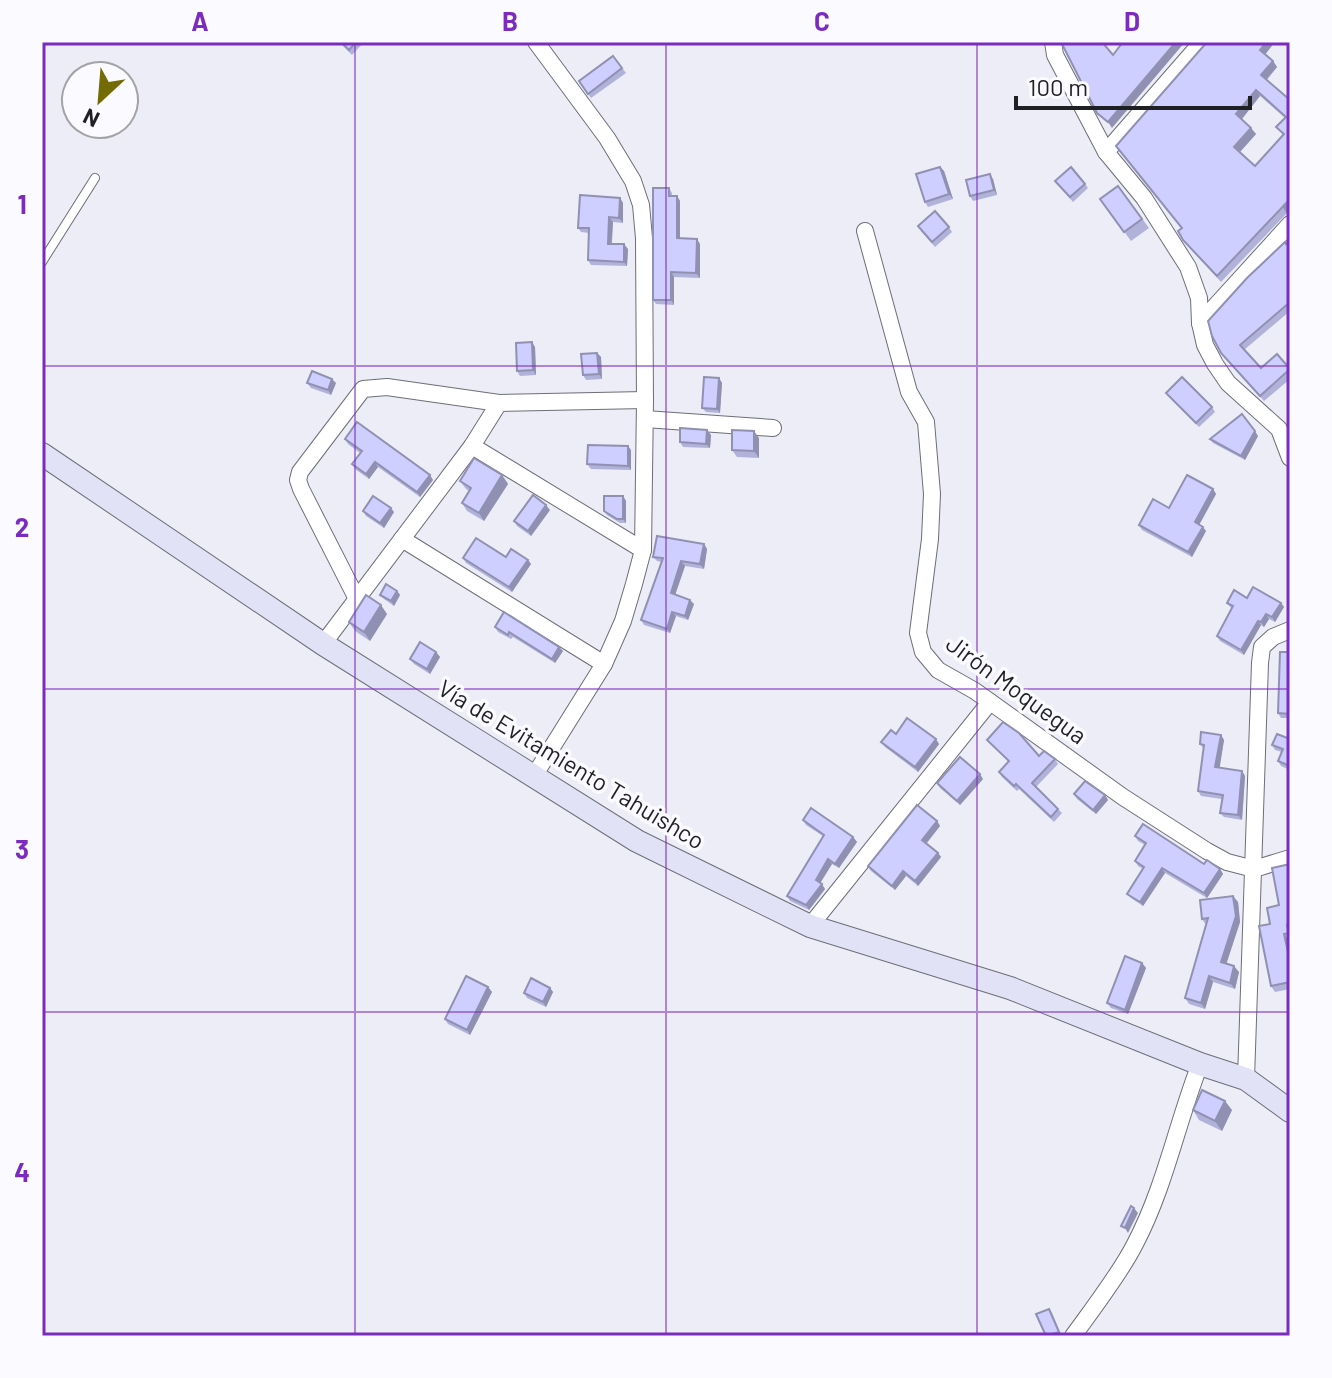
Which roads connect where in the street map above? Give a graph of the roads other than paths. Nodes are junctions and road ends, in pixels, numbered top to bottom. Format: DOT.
graph roads {
  1 [pos="536,42"];
  2 [pos="1053,42"];
  3 [pos="1202,42"];
  4 [pos="1106,152"];
  5 [pos="95,178"];
  6 [pos="1290,224"];
  7 [pos="865,231"];
  8 [pos="42,262"];
  9 [pos="1200,323"];
  10 [pos="645,400"];
  11 [pos="499,403"];
  12 [pos="645,419"];
  13 [pos="773,428"];
  14 [pos="472,446"];
  15 [pos="42,454"];
  16 [pos="1290,458"];
  17 [pos="402,539"];
  18 [pos="643,550"];
  19 [pos="357,599"];
  20 [pos="1290,630"];
  21 [pos="323,644"];
  22 [pos="604,664"];
  23 [pos="990,702"];
  24 [pos="534,776"];
  25 [pos="1290,858"];
  26 [pos="1254,869"];
  27 [pos="810,926"];
  28 [pos="1200,1064"];
  29 [pos="1246,1079"];
  30 [pos="1290,1111"];
  31 [pos="1073,1336"];
  1 -- 10 [label="street"];
  2 -- 4 [label="street"];
  3 -- 4 [label="street"];
  4 -- 9 [label="street"];
  5 -- 8 [label="lane"];
  6 -- 9 [label="street"];
  7 -- 23 [label="street, Jirón Moquegua"];
  9 -- 16 [label="street"];
  10 -- 11 [label="street"];
  10 -- 12 [label="street"];
  11 -- 14 [label="street"];
  11 -- 19 [label="street"];
  12 -- 13 [label="street"];
  12 -- 18 [label="street"];
  14 -- 17 [label="street"];
  14 -- 18 [label="street"];
  15 -- 21 [label="main road, Vía de Evitamiento Tahuishco"];
  17 -- 19 [label="street"];
  17 -- 22 [label="street"];
  18 -- 22 [label="street"];
  19 -- 21 [label="street"];
  20 -- 26 [label="street"];
  21 -- 24 [label="main road, Vía de Evitamiento Tahuishco"];
  22 -- 24 [label="street"];
  23 -- 26 [label="street, Jirón Moquegua"];
  23 -- 27 [label="street"];
  24 -- 27 [label="main road, Vía de Evitamiento Tahuishco"];
  25 -- 26 [label="street"];
  26 -- 29 [label="street"];
  27 -- 28 [label="main road, Vía de Evitamiento Tahuishco"];
  28 -- 29 [label="main road, Vía de Evitamiento Tahuishco"];
  28 -- 31 [label="street"];
  29 -- 30 [label="main road, Vía de Evitamiento Tahuishco"];
}
